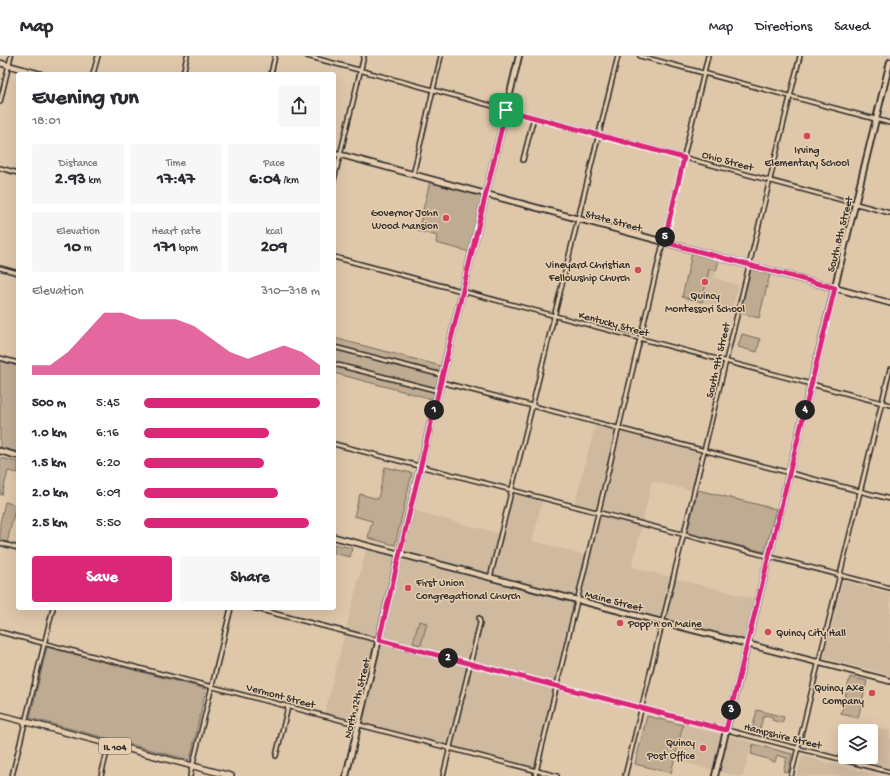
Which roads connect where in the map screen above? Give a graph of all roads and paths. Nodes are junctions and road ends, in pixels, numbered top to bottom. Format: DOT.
graph roads {
  1 [pos="11,56"];
  2 [pos="98,56"];
  3 [pos="187,56"];
  4 [pos="275,56"];
  5 [pos="307,56"];
  6 [pos="364,56"];
  7 [pos="441,56"];
  8 [pos="519,56"];
  9 [pos="618,56"];
  10 [pos="640,56"];
  11 [pos="708,56"];
  12 [pos="800,56"];
  13 [pos="890,62"];
  14 [pos="0,63"];
  15 [pos="9,66"];
  16 [pos="360,70"];
  17 [pos="32,72"];
  18 [pos="94,72"];
  19 [pos="183,72"];
  20 [pos="271,72"];
  21 [pos="704,73"];
  22 [pos="433,90"];
  23 [pos="790,96"];
  24 [pos="0,102"];
  25 [pos="506,110"];
  26 [pos="534,117"];
  27 [pos="876,120"];
  28 [pos="890,123"];
  29 [pos="598,135"];
  30 [pos="336,154"];
  31 [pos="340,155"];
  32 [pos="684,158"];
  33 [pos="523,160"];
  34 [pos="0,168"];
  35 [pos="16,172"];
  36 [pos="336,172"];
  37 [pos="413,175"];
  38 [pos="770,181"];
  39 [pos="486,194"];
  40 [pos="855,204"];
  41 [pos="890,213"];
  42 [pos="578,219"];
  43 [pos="664,242"];
  44 [pos="336,258"];
  45 [pos="749,265"];
  46 [pos="0,268"];
  47 [pos="16,272"];
  48 [pos="835,288"];
  49 [pos="462,292"];
  50 [pos="890,303"];
  51 [pos="554,316"];
  52 [pos="640,339"];
  53 [pos="336,348"];
  54 [pos="0,358"];
  55 [pos="16,362"];
  56 [pos="726,362"];
  57 [pos="336,365"];
  58 [pos="890,369"];
  59 [pos="442,375"];
  60 [pos="441,382"];
  61 [pos="811,384"];
  62 [pos="439,391"];
  63 [pos="882,403"];
  64 [pos="890,405"];
  65 [pos="532,406"];
  66 [pos="619,428"];
  67 [pos="336,445"];
  68 [pos="704,450"];
  69 [pos="0,451"];
  70 [pos="16,455"];
  71 [pos="420,467"];
  72 [pos="789,473"];
  73 [pos="512,490"];
  74 [pos="860,491"];
  75 [pos="890,498"];
  76 [pos="598,512"];
  77 [pos="684,535"];
  78 [pos="336,538"];
  79 [pos="0,543"];
  80 [pos="16,547"];
  81 [pos="399,554"];
  82 [pos="769,557"];
  83 [pos="839,575"];
  84 [pos="490,578"];
  85 [pos="890,588"];
  86 [pos="577,600"];
  87 [pos="52,610"];
  88 [pos="231,610"];
  89 [pos="261,610"];
  90 [pos="479,618"];
  91 [pos="662,622"];
  92 [pos="0,632"];
  93 [pos="379,640"];
  94 [pos="44,643"];
  95 [pos="748,644"];
  96 [pos="818,662"];
  97 [pos="470,664"];
  98 [pos="890,681"];
  99 [pos="212,686"];
  100 [pos="556,686"];
  101 [pos="288,707"];
  102 [pos="642,708"];
  103 [pos="0,715"];
  104 [pos="26,722"];
  105 [pos="359,725"];
  106 [pos="726,730"];
  107 [pos="109,744"];
  108 [pos="449,748"];
  109 [pos="798,748"];
  110 [pos="276,756"];
  111 [pos="192,766"];
  112 [pos="536,770"];
  113 [pos="890,772"];
  114 [pos="12,776"];
  115 [pos="101,776"];
  116 [pos="190,776"];
  117 [pos="231,776"];
  118 [pos="346,776"];
  119 [pos="443,776"];
  120 [pos="535,776"];
  121 [pos="557,776"];
  122 [pos="625,776"];
  123 [pos="715,776"];
  124 [pos="791,776"];
  1 -- 15 [label="street"];
  2 -- 18 [label="street"];
  3 -- 19 [label="street"];
  4 -- 20 [label="street"];
  5 -- 16 [label="street, Ohio Street"];
  6 -- 16 [label="street"];
  7 -- 22 [label="street"];
  8 -- 25 [label="street, North 12th Street"];
  9 -- 29 [label="street"];
  10 -- 21 [label="street"];
  11 -- 21 [label="street"];
  12 -- 23 [label="street, South 9th Street"];
  13 -- 27 [label="street, South 8th Street"];
  14 -- 15 [label="street"];
  15 -- 17 [label="street"];
  15 -- 24 [label="street"];
  16 -- 22 [label="street, Ohio Street"];
  16 -- 31 [label="street"];
  21 -- 23 [label="street"];
  21 -- 32 [label="street"];
  22 -- 25 [label="street, Ohio Street"];
  22 -- 37 [label="street"];
  23 -- 27 [label="street"];
  23 -- 38 [label="street, South 9th Street"];
  25 -- 26 [label="street, Ohio Street"];
  25 -- 39 [label="street, North 12th Street"];
  26 -- 29 [label="street, Ohio Street"];
  26 -- 33 [label="street"];
  27 -- 28 [label="street"];
  27 -- 40 [label="street, South 8th Street"];
  29 -- 32 [label="street, Ohio Street"];
  29 -- 42 [label="street"];
  30 -- 31 [label="street, State Street"];
  31 -- 36 [label="street"];
  31 -- 37 [label="street, State Street"];
  32 -- 38 [label="street, Ohio Street"];
  32 -- 43 [label="street"];
  34 -- 35 [label="street"];
  37 -- 39 [label="street, State Street"];
  38 -- 40 [label="street, Ohio Street"];
  38 -- 45 [label="street, South 9th Street"];
  39 -- 42 [label="street, State Street"];
  39 -- 49 [label="street, North 12th Street"];
  40 -- 41 [label="street, Ohio Street"];
  40 -- 48 [label="street, South 8th Street"];
  42 -- 43 [label="street, State Street"];
  42 -- 51 [label="street"];
  43 -- 45 [label="street, State Street"];
  43 -- 52 [label="street"];
  44 -- 49 [label="street, Kentucky Street"];
  45 -- 48 [label="street, State Street"];
  45 -- 56 [label="street, South 9th Street"];
  46 -- 47 [label="street"];
  48 -- 50 [label="street, State Street"];
  48 -- 61 [label="street, South 8th Street"];
  49 -- 51 [label="street, Kentucky Street"];
  49 -- 59 [label="street, North 12th Street"];
  51 -- 52 [label="street, Kentucky Street"];
  51 -- 65 [label="street"];
  52 -- 56 [label="street, Kentucky Street"];
  52 -- 66 [label="street"];
  53 -- 59 [label="street"];
  54 -- 55 [label="street"];
  56 -- 61 [label="street, Kentucky Street"];
  56 -- 68 [label="street, South 9th Street"];
  57 -- 62 [label="street"];
  58 -- 63 [label="street"];
  59 -- 60 [label="street, North 12th Street"];
  60 -- 62 [label="street, North 12th Street"];
  60 -- 65 [label="street"];
  61 -- 63 [label="street, Kentucky Street"];
  61 -- 72 [label="street, South 8th Street"];
  62 -- 71 [label="street, North 12th Street"];
  63 -- 64 [label="street, Kentucky Street"];
  63 -- 74 [label="street"];
  65 -- 66 [label="street"];
  65 -- 73 [label="street"];
  66 -- 68 [label="street"];
  66 -- 76 [label="street"];
  67 -- 71 [label="street"];
  68 -- 72 [label="street"];
  68 -- 77 [label="street, South 9th Street"];
  69 -- 70 [label="street"];
  71 -- 73 [label="street"];
  71 -- 81 [label="street, North 12th Street"];
  72 -- 74 [label="street"];
  72 -- 82 [label="street, South 8th Street"];
  73 -- 76 [label="street"];
  73 -- 84 [label="street"];
  74 -- 75 [label="street"];
  74 -- 83 [label="street"];
  76 -- 77 [label="street"];
  76 -- 86 [label="street"];
  77 -- 82 [label="street"];
  77 -- 91 [label="street, South 9th Street"];
  78 -- 81 [label="street, Maine Street"];
  79 -- 80 [label="street"];
  81 -- 84 [label="street, Maine Street"];
  81 -- 93 [label="street, North 12th Street"];
  82 -- 83 [label="street"];
  82 -- 95 [label="street, South 8th Street"];
  83 -- 85 [label="street"];
  83 -- 96 [label="street"];
  84 -- 86 [label="street, Maine Street"];
  86 -- 91 [label="street, Maine Street"];
  86 -- 100 [label="street"];
  87 -- 94 [label="street"];
  88 -- 99 [label="street"];
  89 -- 93 [label="street, Hampshire Street"];
  90 -- 97 [label="street"];
  91 -- 95 [label="street, Maine Street"];
  91 -- 102 [label="street, South 9th Street"];
  92 -- 94 [label="street, Vermont Street"];
  93 -- 97 [label="street, Hampshire Street"];
  93 -- 105 [label="street, North 12th Street"];
  94 -- 99 [label="street, Vermont Street"];
  94 -- 104 [label="street"];
  95 -- 96 [label="street, Maine Street"];
  95 -- 106 [label="street, South 8th Street"];
  96 -- 98 [label="street, Maine Street"];
  96 -- 109 [label="street"];
  97 -- 100 [label="street, Hampshire Street"];
  97 -- 108 [label="street"];
  99 -- 101 [label="street, Vermont Street"];
  99 -- 111 [label="street"];
  100 -- 102 [label="street, Hampshire Street"];
  100 -- 112 [label="street"];
  101 -- 105 [label="street, Vermont Street"];
  101 -- 110 [label="street"];
  102 -- 106 [label="street, Hampshire Street"];
  102 -- 122 [label="street, South 9th Street"];
  103 -- 104 [label="main road, IL 104"];
  104 -- 107 [label="main road, IL 104"];
  104 -- 114 [label="street"];
  105 -- 108 [label="street, Vermont Street"];
  105 -- 118 [label="street, North 12th Street"];
  106 -- 109 [label="street, Hampshire Street"];
  106 -- 123 [label="street, South 8th Street"];
  107 -- 111 [label="main road, IL 104"];
  107 -- 115 [label="street"];
  108 -- 112 [label="street, Vermont Street"];
  108 -- 119 [label="street"];
  109 -- 113 [label="street, Hampshire Street"];
  109 -- 124 [label="street"];
  111 -- 116 [label="street"];
  111 -- 117 [label="main road, IL 104"];
  112 -- 120 [label="street"];
  112 -- 121 [label="street, Vermont Street"];
}
